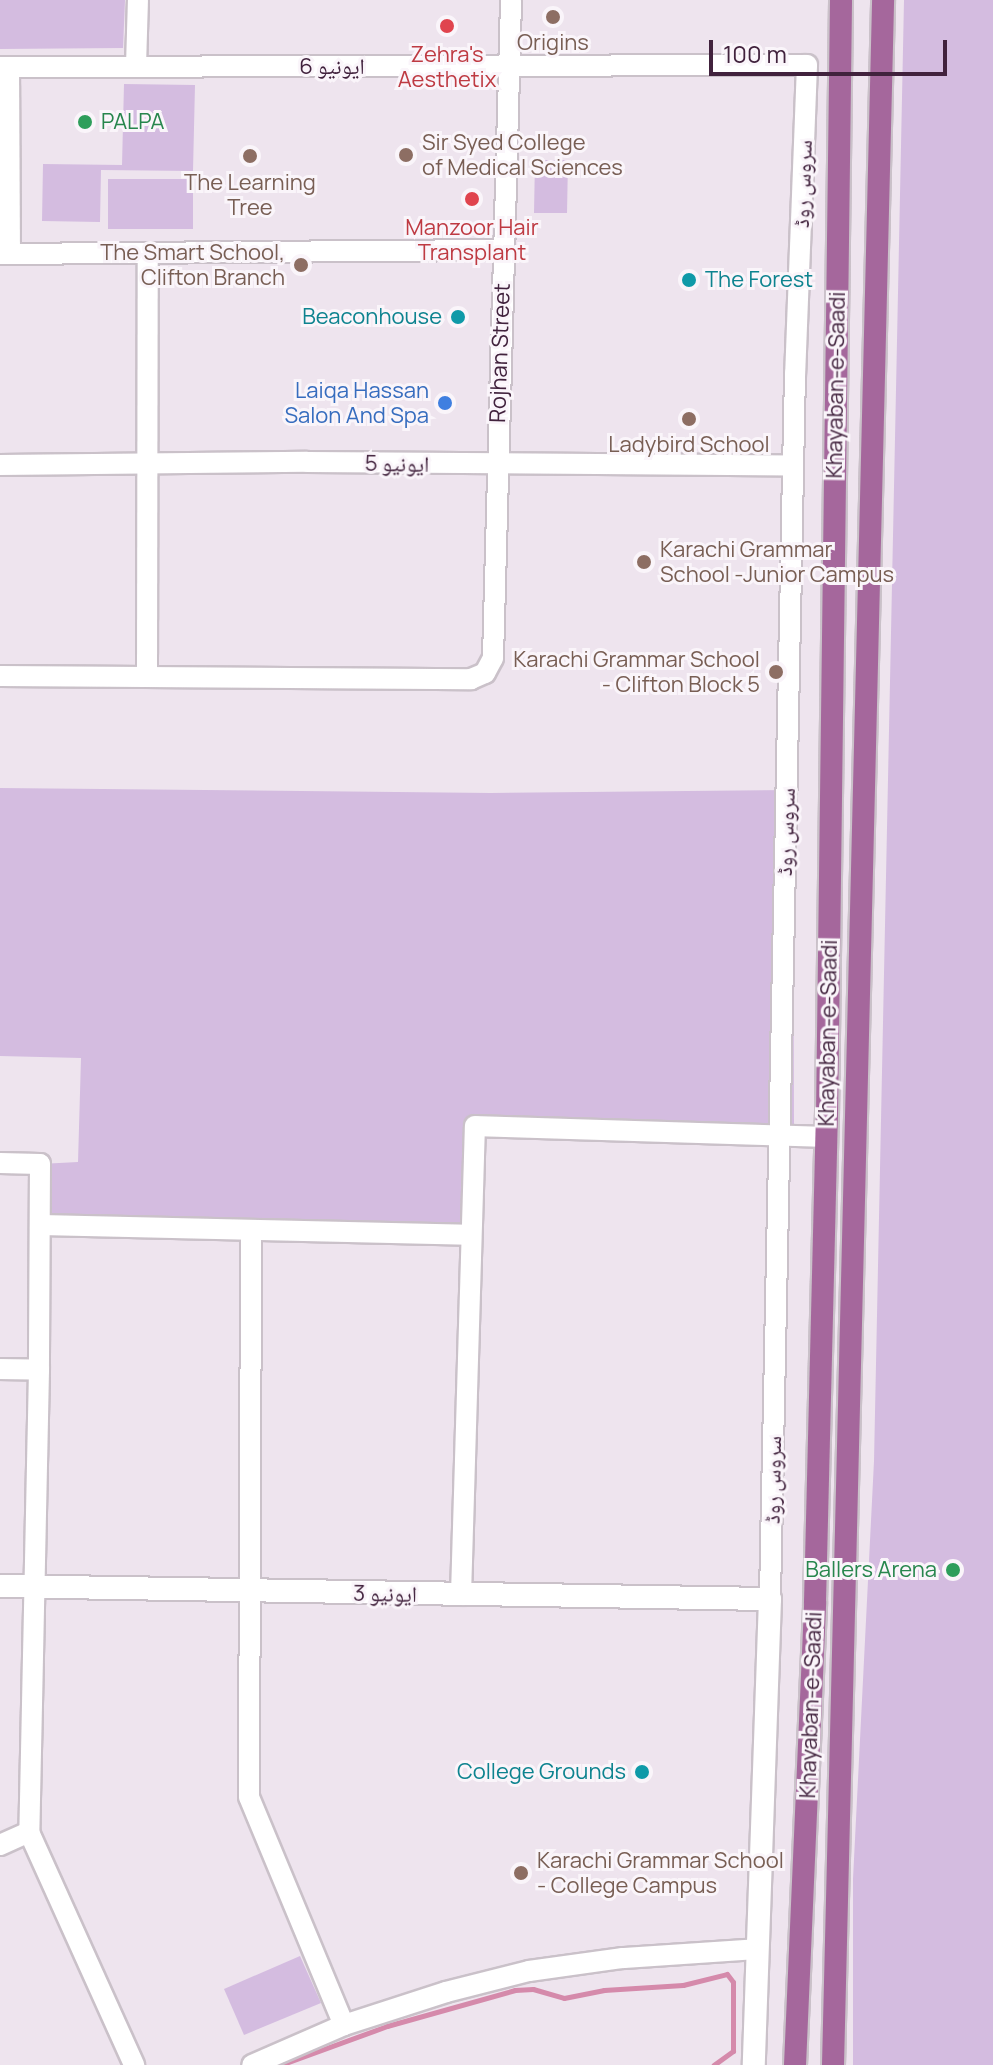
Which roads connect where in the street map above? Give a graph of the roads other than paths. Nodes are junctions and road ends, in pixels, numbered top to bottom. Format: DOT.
graph roads {
  1 [pos="138,0"];
  2 [pos="511,0"];
  3 [pos="841,0"];
  4 [pos="883,0"];
  5 [pos="807,65"];
  6 [pos="136,66"];
  7 [pos="4,67"];
  8 [pos="511,67"];
  9 [pos="503,250"];
  10 [pos="148,253"];
  11 [pos="5,254"];
  12 [pos="0,465"];
  13 [pos="150,465"];
  14 [pos="497,465"];
  15 [pos="793,465"];
  16 [pos="147,675"];
  17 [pos="0,676"];
  18 [pos="781,1135"];
  19 [pos="826,1137"];
  20 [pos="0,1163"];
  21 [pos="40,1225"];
  22 [pos="251,1230"];
  23 [pos="469,1235"];
  24 [pos="0,1369"];
  25 [pos="39,1370"];
  26 [pos="0,1586"];
  27 [pos="36,1587"];
  28 [pos="249,1591"];
  29 [pos="461,1595"];
  30 [pos="770,1599"];
  31 [pos="29,1832"];
  32 [pos="0,1845"];
  33 [pos="758,1949"];
  34 [pos="344,2025"];
  35 [pos="134,2065"];
  36 [pos="252,2065"];
  37 [pos="754,2065"];
  38 [pos="795,2065"];
  39 [pos="833,2065"];
  1 -- 6 [label="street"];
  2 -- 8 [label="street, Rojhan Street"];
  3 -- 19 [label="main road, Khayaban-e-Saadi"];
  4 -- 39 [label="main road, Khayaban-e-Saadi"];
  5 -- 8 [label="street, ایونیو 6"];
  5 -- 15 [label="street, سروس روڈ"];
  6 -- 7 [label="street, ایونیو 6"];
  6 -- 8 [label="street, ایونیو 6"];
  7 -- 11 [label="street"];
  8 -- 9 [label="street, Rojhan Street"];
  9 -- 10 [label="street"];
  9 -- 14 [label="street, Rojhan Street"];
  10 -- 11 [label="street"];
  10 -- 13 [label="street"];
  12 -- 13 [label="street, ایونیو 5"];
  13 -- 14 [label="street, ایونیو 5"];
  13 -- 16 [label="street"];
  14 -- 15 [label="street, ایونیو 5"];
  14 -- 16 [label="street, Rojhan Street"];
  15 -- 18 [label="street, سروس روڈ"];
  16 -- 17 [label="street"];
  18 -- 19 [label="street"];
  18 -- 23 [label="street"];
  18 -- 30 [label="street, سروس روڈ"];
  19 -- 38 [label="main road, Khayaban-e-Saadi"];
  20 -- 21 [label="street"];
  21 -- 22 [label="street"];
  21 -- 25 [label="street"];
  22 -- 23 [label="street"];
  22 -- 28 [label="street"];
  23 -- 29 [label="street"];
  24 -- 25 [label="street"];
  25 -- 27 [label="street"];
  26 -- 27 [label="street, ایونیو 3"];
  27 -- 28 [label="street, ایونیو 3"];
  27 -- 31 [label="street"];
  28 -- 29 [label="street, ایونیو 3"];
  28 -- 34 [label="street"];
  29 -- 30 [label="street, ایونیو 3"];
  30 -- 33 [label="street"];
  31 -- 32 [label="street"];
  31 -- 35 [label="street"];
  33 -- 34 [label="street"];
  33 -- 37 [label="street"];
  34 -- 36 [label="street"];
}
